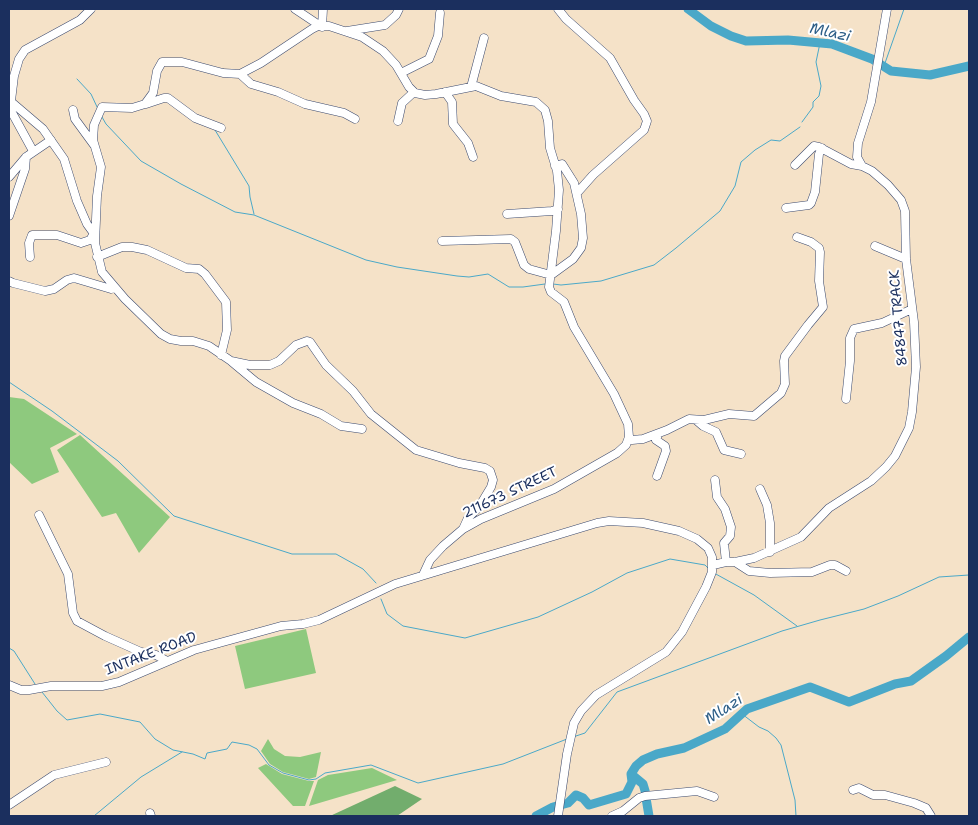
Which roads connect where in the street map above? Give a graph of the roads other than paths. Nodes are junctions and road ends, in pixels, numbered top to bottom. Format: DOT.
graph roads {
  1 [pos="91,9"];
  2 [pos="295,9"];
  3 [pos="323,9"];
  4 [pos="399,9"];
  5 [pos="558,9"];
  6 [pos="887,9"];
  7 [pos="440,13"];
  8 [pos="322,27"];
  9 [pos="347,31"];
  10 [pos="484,38"];
  11 [pos="400,73"];
  12 [pos="240,74"];
  13 [pos="471,86"];
  14 [pos="414,92"];
  15 [pos="445,92"];
  16 [pos="10,100"];
  17 [pos="145,104"];
  18 [pos="73,110"];
  19 [pos="355,118"];
  20 [pos="398,121"];
  21 [pos="221,128"];
  22 [pos="51,140"];
  23 [pos="94,145"];
  24 [pos="822,148"];
  25 [pos="33,151"];
  26 [pos="26,157"];
  27 [pos="473,157"];
  28 [pos="795,165"];
  29 [pos="555,166"];
  30 [pos="862,166"];
  31 [pos="9,177"];
  32 [pos="577,193"];
  33 [pos="558,208"];
  34 [pos="786,208"];
  35 [pos="507,214"];
  36 [pos="9,216"];
  37 [pos="94,235"];
  38 [pos="798,237"];
  39 [pos="442,241"];
  40 [pos="875,246"];
  41 [pos="30,257"];
  42 [pos="97,257"];
  43 [pos="906,258"];
  44 [pos="551,275"];
  45 [pos="9,281"];
  46 [pos="115,288"];
  47 [pos="912,309"];
  48 [pos="221,355"];
  49 [pos="231,362"];
  50 [pos="846,399"];
  51 [pos="696,420"];
  52 [pos="362,429"];
  53 [pos="658,434"];
  54 [pos="629,437"];
  55 [pos="741,454"];
  56 [pos="658,476"];
  57 [pos="715,480"];
  58 [pos="760,489"];
  59 [pos="39,515"];
  60 [pos="461,530"];
  61 [pos="770,552"];
  62 [pos="726,562"];
  63 [pos="735,562"];
  64 [pos="713,564"];
  65 [pos="846,571"];
  66 [pos="423,575"];
  67 [pos="167,661"];
  68 [pos="9,685"];
  69 [pos="106,762"];
  70 [pos="853,790"];
  71 [pos="714,797"];
  72 [pos="9,805"];
  73 [pos="930,814"];
  74 [pos="558,816"];
  75 [pos="612,816"];
  1 -- 16 [label="street"];
  2 -- 8 [label="street"];
  3 -- 8 [label="street"];
  4 -- 9 [label="street"];
  5 -- 32 [label="street"];
  6 -- 30 [label="street"];
  7 -- 11 [label="street"];
  8 -- 9 [label="street"];
  8 -- 12 [label="street"];
  9 -- 11 [label="street"];
  10 -- 13 [label="street"];
  11 -- 14 [label="street"];
  12 -- 17 [label="street"];
  12 -- 19 [label="street"];
  13 -- 15 [label="street"];
  13 -- 29 [label="street"];
  14 -- 15 [label="street"];
  14 -- 20 [label="street"];
  15 -- 27 [label="street"];
  16 -- 22 [label="street"];
  16 -- 25 [label="street"];
  17 -- 21 [label="street"];
  17 -- 23 [label="street"];
  18 -- 23 [label="street"];
  22 -- 25 [label="street"];
  22 -- 37 [label="street"];
  23 -- 37 [label="street"];
  24 -- 28 [label="street"];
  24 -- 30 [label="street, 84847 TRACK"];
  24 -- 34 [label="street"];
  25 -- 26 [label="street"];
  26 -- 31 [label="street"];
  26 -- 36 [label="street"];
  29 -- 32 [label="street"];
  29 -- 33 [label="street"];
  30 -- 43 [label="street, 84847 TRACK"];
  32 -- 44 [label="street"];
  33 -- 35 [label="street"];
  33 -- 44 [label="street"];
  37 -- 41 [label="street"];
  37 -- 42 [label="street"];
  38 -- 51 [label="street"];
  39 -- 44 [label="street"];
  40 -- 43 [label="street"];
  42 -- 46 [label="street"];
  42 -- 48 [label="street"];
  43 -- 47 [label="street, 84847 TRACK"];
  44 -- 54 [label="street"];
  45 -- 46 [label="street"];
  46 -- 48 [label="street"];
  47 -- 50 [label="street"];
  47 -- 61 [label="street, 84847 TRACK"];
  48 -- 49 [label="street"];
  49 -- 52 [label="street"];
  49 -- 60 [label="street"];
  51 -- 53 [label="street"];
  51 -- 55 [label="street"];
  53 -- 54 [label="street"];
  53 -- 56 [label="street"];
  54 -- 60 [label="street, 211673 STREET"];
  57 -- 62 [label="street"];
  58 -- 61 [label="street"];
  59 -- 67 [label="street"];
  60 -- 66 [label="street"];
  61 -- 63 [label="street, 84847 TRACK"];
  62 -- 63 [label="street, 84847 TRACK"];
  62 -- 64 [label="street, 84847 TRACK"];
  63 -- 65 [label="street"];
  64 -- 66 [label="street, INTAKE ROAD"];
  64 -- 74 [label="street"];
  66 -- 67 [label="street, INTAKE ROAD"];
  67 -- 68 [label="street, INTAKE ROAD"];
  69 -- 72 [label="street"];
  70 -- 73 [label="street"];
  71 -- 75 [label="street"];
}
